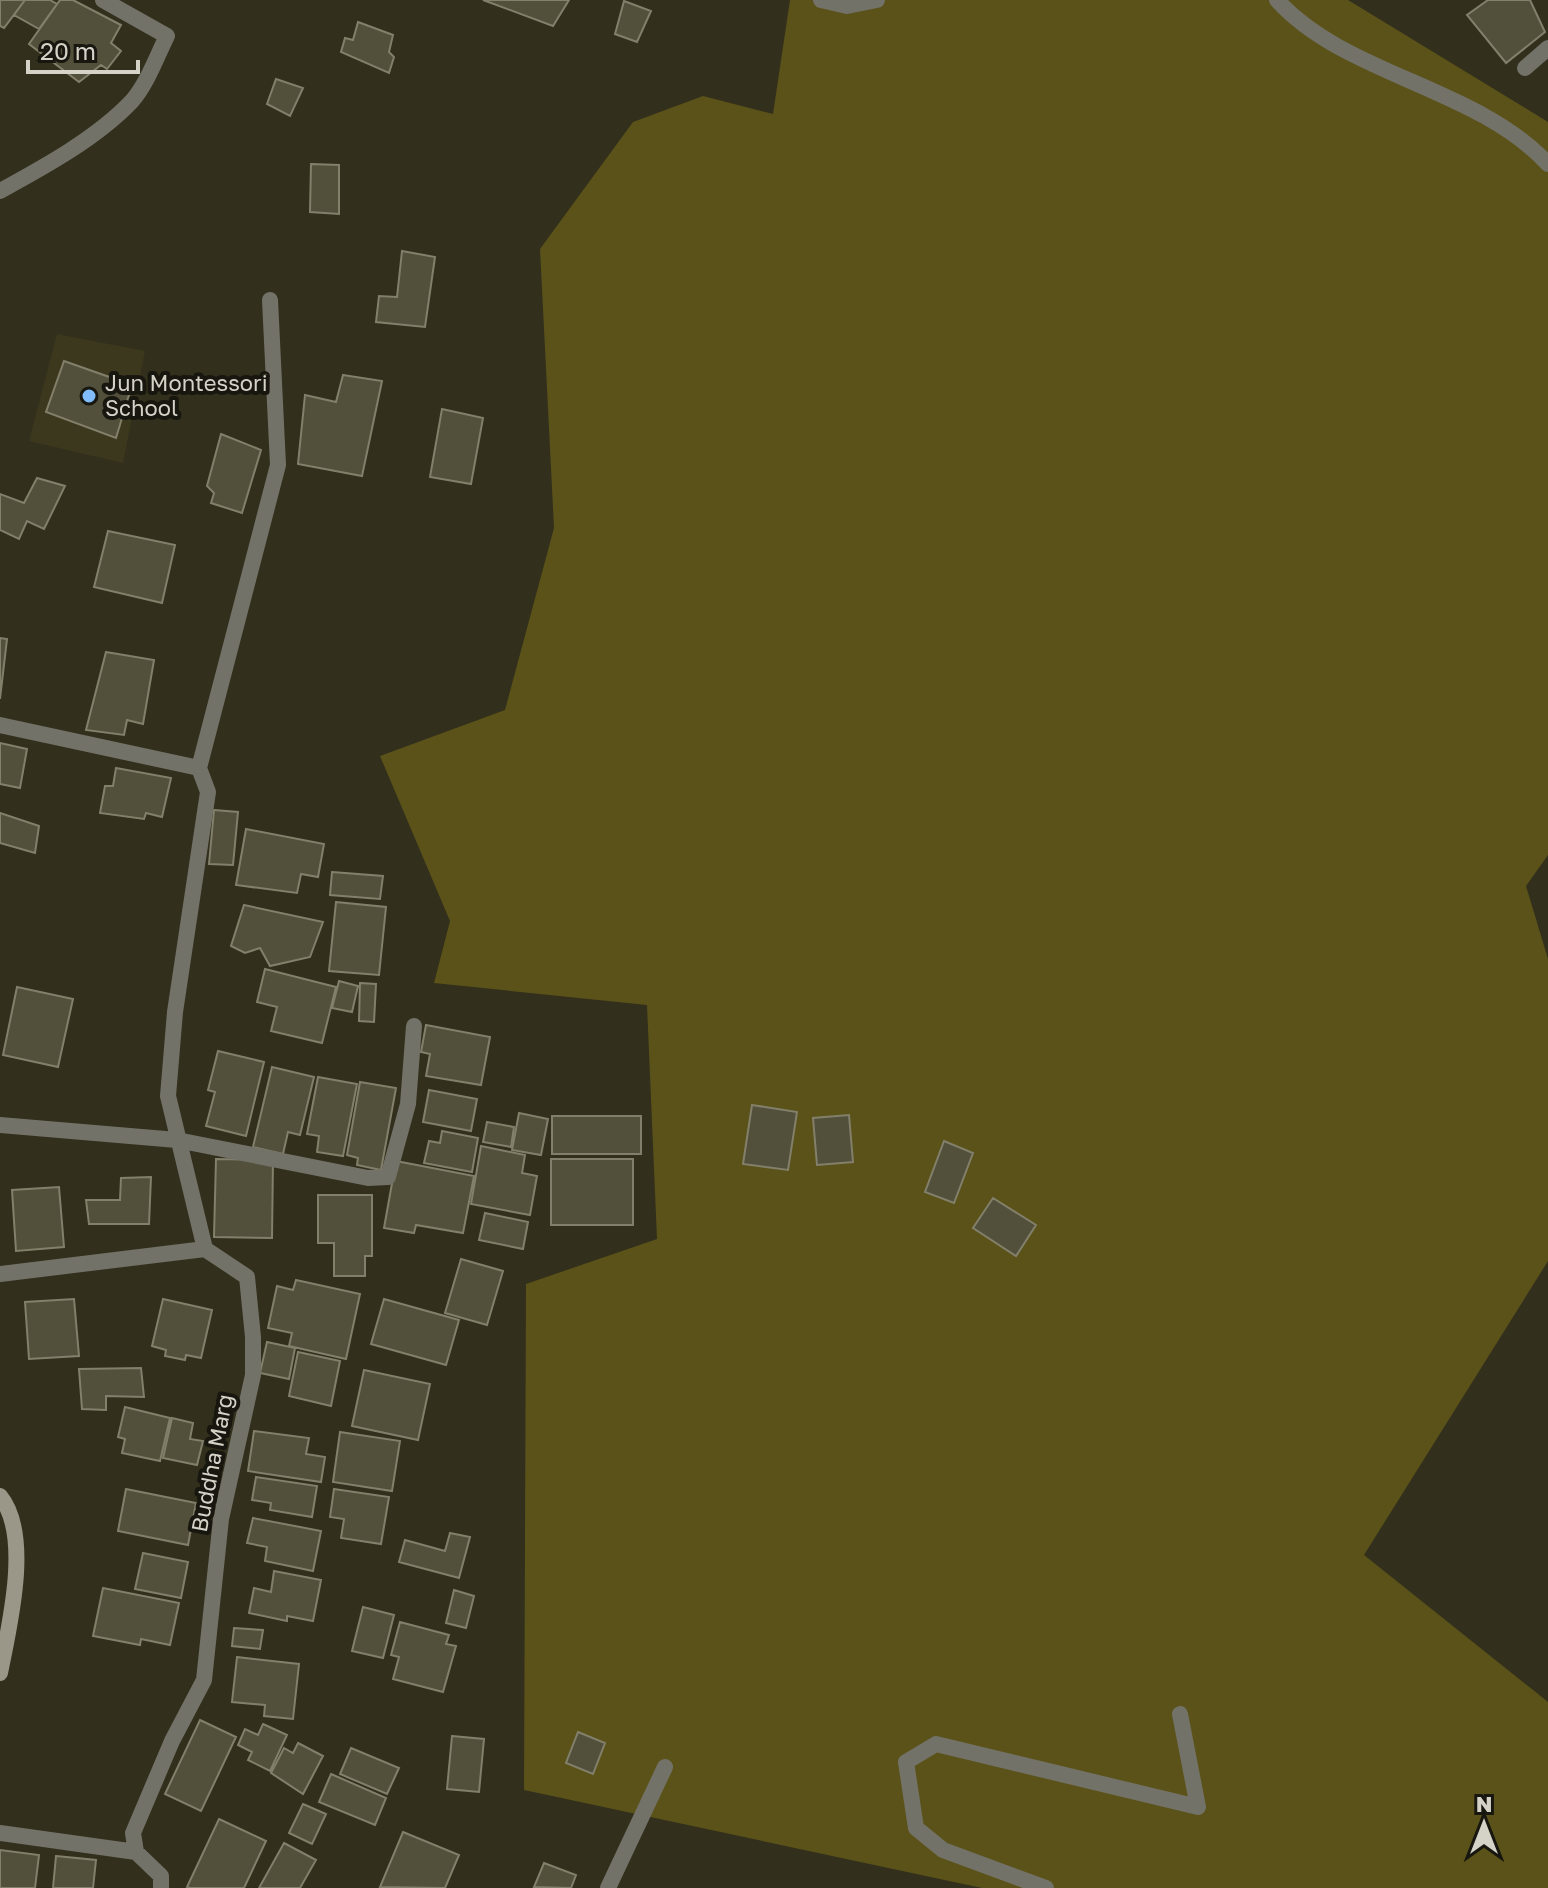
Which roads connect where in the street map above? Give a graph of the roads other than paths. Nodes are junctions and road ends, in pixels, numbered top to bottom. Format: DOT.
graph roads {
  1 [pos="103,0"];
  2 [pos="821,0"];
  3 [pos="877,0"];
  4 [pos="1277,0"];
  5 [pos="1548,48"];
  6 [pos="1525,68"];
  7 [pos="1548,164"];
  8 [pos="0,191"];
  9 [pos="270,300"];
  10 [pos="0,725"];
  11 [pos="199,768"];
  12 [pos="414,1026"];
  13 [pos="0,1125"];
  14 [pos="177,1140"];
  15 [pos="205,1249"];
  16 [pos="0,1274"];
  17 [pos="0,1496"];
  18 [pos="0,1673"];
  19 [pos="1180,1714"];
  20 [pos="665,1767"];
  21 [pos="0,1833"];
  22 [pos="136,1852"];
  23 [pos="161,1888"];
  24 [pos="608,1888"];
  25 [pos="1046,1888"];
  1 -- 8 [label="street"];
  2 -- 3 [label="street"];
  4 -- 7 [label="street"];
  5 -- 6 [label="street"];
  9 -- 11 [label="street"];
  10 -- 11 [label="street"];
  11 -- 14 [label="street"];
  12 -- 14 [label="street"];
  13 -- 14 [label="street"];
  14 -- 15 [label="street"];
  15 -- 16 [label="street"];
  15 -- 22 [label="street, Buddha Marg"];
  17 -- 18 [label="main road"];
  19 -- 25 [label="street"];
  20 -- 24 [label="street"];
  21 -- 22 [label="street"];
  22 -- 23 [label="street"];
}
